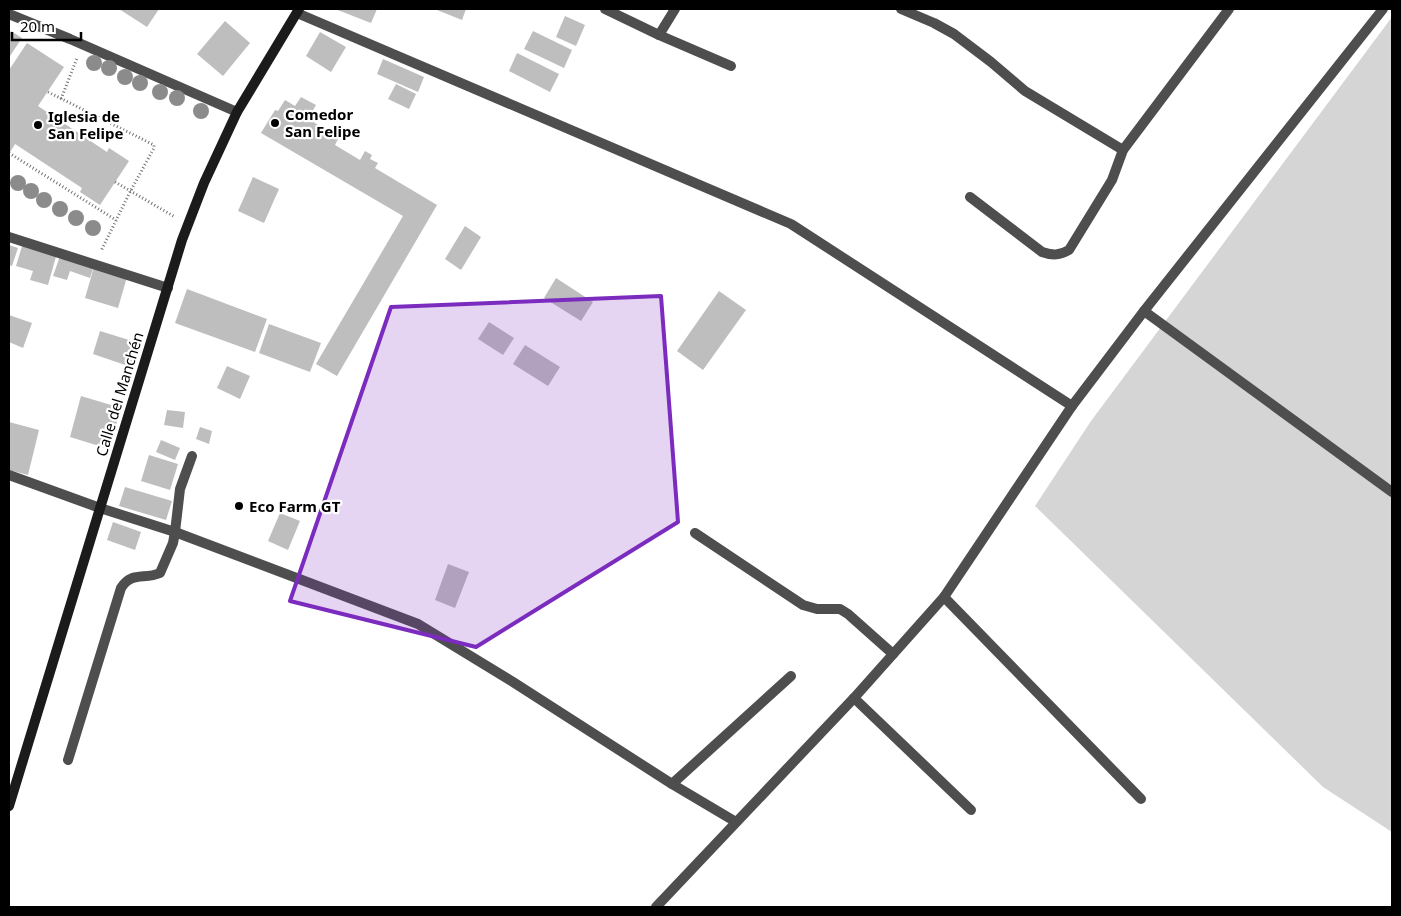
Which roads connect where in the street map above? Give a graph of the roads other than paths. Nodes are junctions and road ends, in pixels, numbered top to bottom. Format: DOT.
graph roads {
  1 [pos="605,9"];
  2 [pos="675,9"];
  3 [pos="901,9"];
  4 [pos="1229,9"];
  5 [pos="1383,9"];
  6 [pos="298,11"];
  7 [pos="9,14"];
  8 [pos="659,35"];
  9 [pos="731,66"];
  10 [pos="237,112"];
  11 [pos="1123,150"];
  12 [pos="970,197"];
  13 [pos="9,237"];
  14 [pos="168,288"];
  15 [pos="1144,311"];
  16 [pos="1072,406"];
  17 [pos="192,456"];
  18 [pos="9,476"];
  19 [pos="1392,492"];
  20 [pos="100,508"];
  21 [pos="175,532"];
  22 [pos="695,533"];
  23 [pos="944,596"];
  24 [pos="893,654"];
  25 [pos="791,676"];
  26 [pos="854,698"];
  27 [pos="68,760"];
  28 [pos="672,784"];
  29 [pos="1142,800"];
  30 [pos="9,806"];
  31 [pos="971,810"];
  32 [pos="736,822"];
  33 [pos="656,907"];
  1 -- 8 [label="street"];
  2 -- 8 [label="street"];
  3 -- 11 [label="street"];
  4 -- 11 [label="street"];
  5 -- 15 [label="street"];
  6 -- 10 [label="street, Calle del Manchén"];
  6 -- 16 [label="street"];
  7 -- 10 [label="street"];
  8 -- 9 [label="street"];
  10 -- 14 [label="street, Calle del Manchén"];
  11 -- 12 [label="street"];
  13 -- 14 [label="street"];
  14 -- 20 [label="street, Calle del Manchén"];
  15 -- 16 [label="street"];
  15 -- 19 [label="street"];
  16 -- 23 [label="street"];
  17 -- 21 [label="street"];
  18 -- 20 [label="street"];
  20 -- 21 [label="street"];
  20 -- 30 [label="street, Calle del Manchén"];
  21 -- 27 [label="street"];
  21 -- 28 [label="street"];
  22 -- 24 [label="street"];
  23 -- 24 [label="street"];
  23 -- 29 [label="street"];
  24 -- 26 [label="street"];
  25 -- 28 [label="street"];
  26 -- 31 [label="street"];
  26 -- 32 [label="street"];
  28 -- 32 [label="street"];
  32 -- 33 [label="street"];
}
